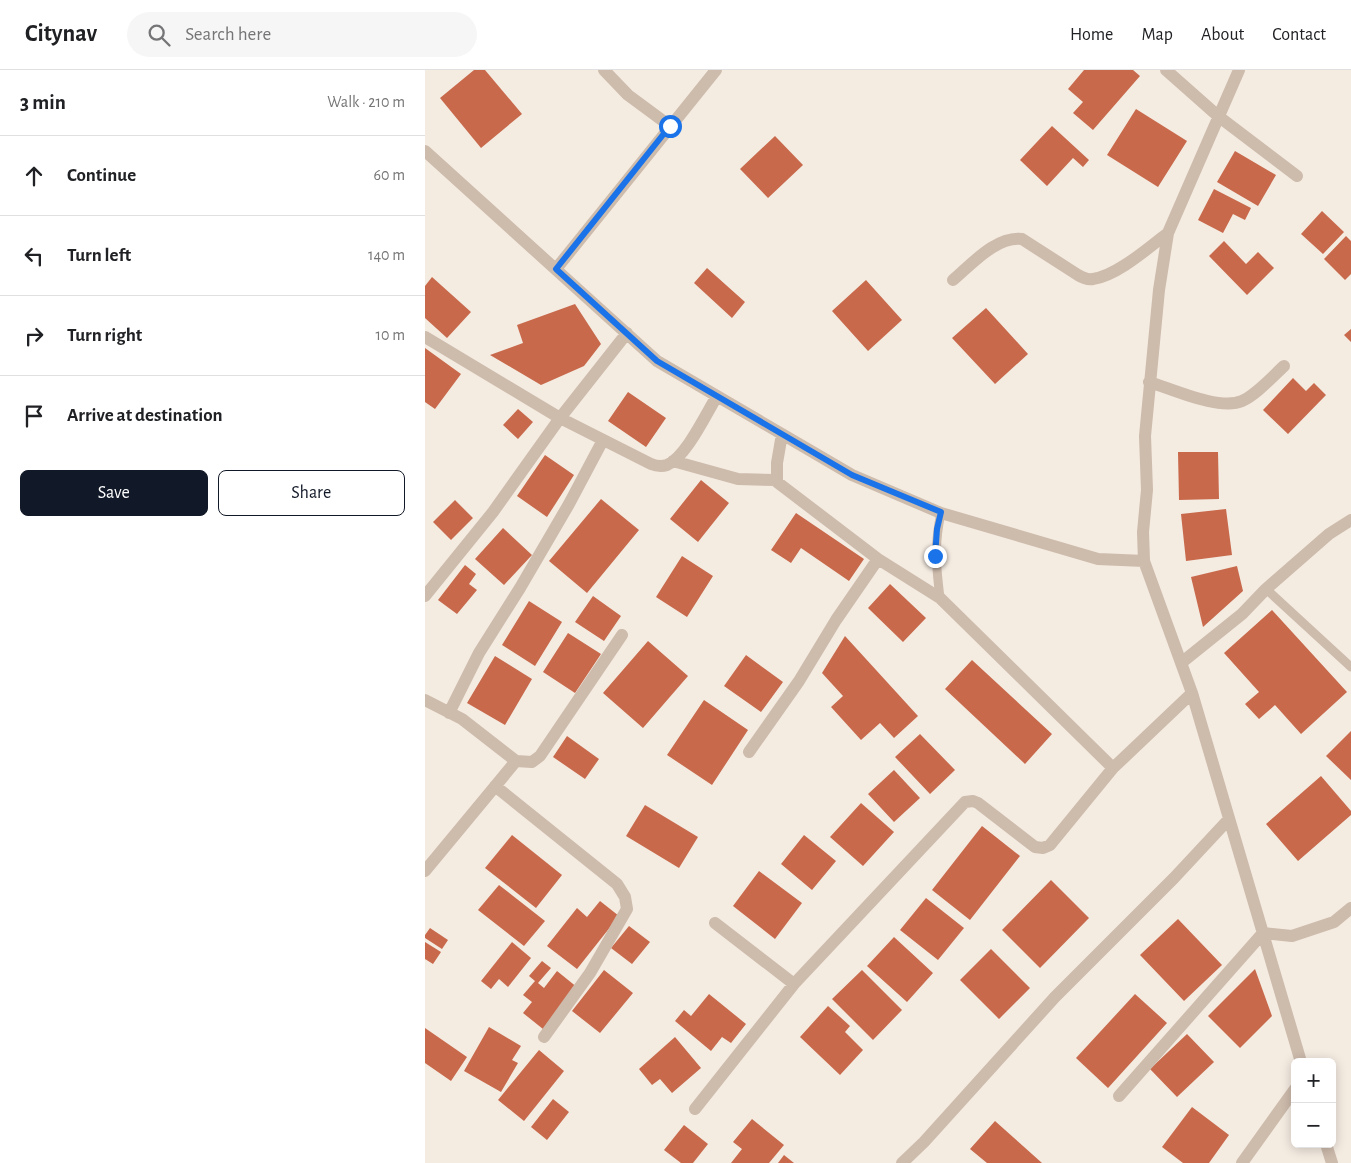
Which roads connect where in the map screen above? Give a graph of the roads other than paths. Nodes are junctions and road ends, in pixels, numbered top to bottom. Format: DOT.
graph roads {
  1 [pos="604,70"];
  2 [pos="716,70"];
  3 [pos="1166,70"];
  4 [pos="1239,70"];
  5 [pos="1218,116"];
  6 [pos="670,126"];
  7 [pos="425,151"];
  8 [pos="1297,176"];
  9 [pos="1168,233"];
  10 [pos="556,269"];
  11 [pos="953,280"];
  12 [pos="627,333"];
  13 [pos="425,337"];
  14 [pos="1284,366"];
  15 [pos="1149,382"];
  16 [pos="717,396"];
  17 [pos="560,418"];
  18 [pos="782,434"];
  19 [pos="603,440"];
  20 [pos="673,460"];
  21 [pos="776,480"];
  22 [pos="941,512"];
  23 [pos="1351,520"];
  24 [pos="878,559"];
  25 [pos="1144,561"];
  26 [pos="1266,589"];
  27 [pos="425,596"];
  28 [pos="940,598"];
  29 [pos="622,635"];
  30 [pos="1181,663"];
  31 [pos="1351,668"];
  32 [pos="1192,693"];
  33 [pos="425,700"];
  34 [pos="449,713"];
  35 [pos="749,752"];
  36 [pos="516,761"];
  37 [pos="1113,768"];
  38 [pos="495,786"];
  39 [pos="1229,819"];
  40 [pos="425,871"];
  41 [pos="1351,908"];
  42 [pos="715,923"];
  43 [pos="1263,933"];
  44 [pos="793,984"];
  45 [pos="544,1037"];
  46 [pos="1300,1058"];
  47 [pos="1291,1095"];
  48 [pos="1119,1096"];
  49 [pos="695,1109"];
  50 [pos="1327,1148"];
  51 [pos="902,1163"];
  52 [pos="1242,1163"];
  53 [pos="1332,1163"];
  1 -- 6 [label="street"];
  2 -- 6 [label="street"];
  3 -- 5 [label="street"];
  4 -- 5 [label="street"];
  5 -- 8 [label="street"];
  5 -- 9 [label="street"];
  6 -- 10 [label="street"];
  7 -- 10 [label="street"];
  9 -- 11 [label="street"];
  9 -- 15 [label="street"];
  10 -- 12 [label="street"];
  12 -- 16 [label="street"];
  12 -- 17 [label="street"];
  13 -- 17 [label="street"];
  14 -- 15 [label="street"];
  15 -- 25 [label="street"];
  16 -- 18 [label="street"];
  16 -- 20 [label="street"];
  17 -- 19 [label="street"];
  17 -- 27 [label="street"];
  18 -- 21 [label="street"];
  18 -- 22 [label="street"];
  19 -- 20 [label="street"];
  19 -- 34 [label="street"];
  20 -- 21 [label="street"];
  21 -- 24 [label="street"];
  22 -- 25 [label="street"];
  22 -- 28 [label="lane"];
  23 -- 26 [label="street"];
  24 -- 28 [label="street"];
  24 -- 35 [label="street"];
  25 -- 30 [label="street"];
  26 -- 30 [label="street"];
  26 -- 31 [label="lane"];
  28 -- 37 [label="street"];
  29 -- 36 [label="street"];
  30 -- 32 [label="street"];
  32 -- 37 [label="street"];
  32 -- 39 [label="street"];
  33 -- 34 [label="street"];
  34 -- 36 [label="street"];
  36 -- 38 [label="street"];
  37 -- 44 [label="street"];
  38 -- 40 [label="street"];
  38 -- 45 [label="street"];
  39 -- 43 [label="street"];
  39 -- 51 [label="street"];
  41 -- 43 [label="street"];
  42 -- 44 [label="street"];
  43 -- 46 [label="street"];
  43 -- 48 [label="street"];
  44 -- 49 [label="street"];
  47 -- 52 [label="street"];
  50 -- 53 [label="street"];
}
